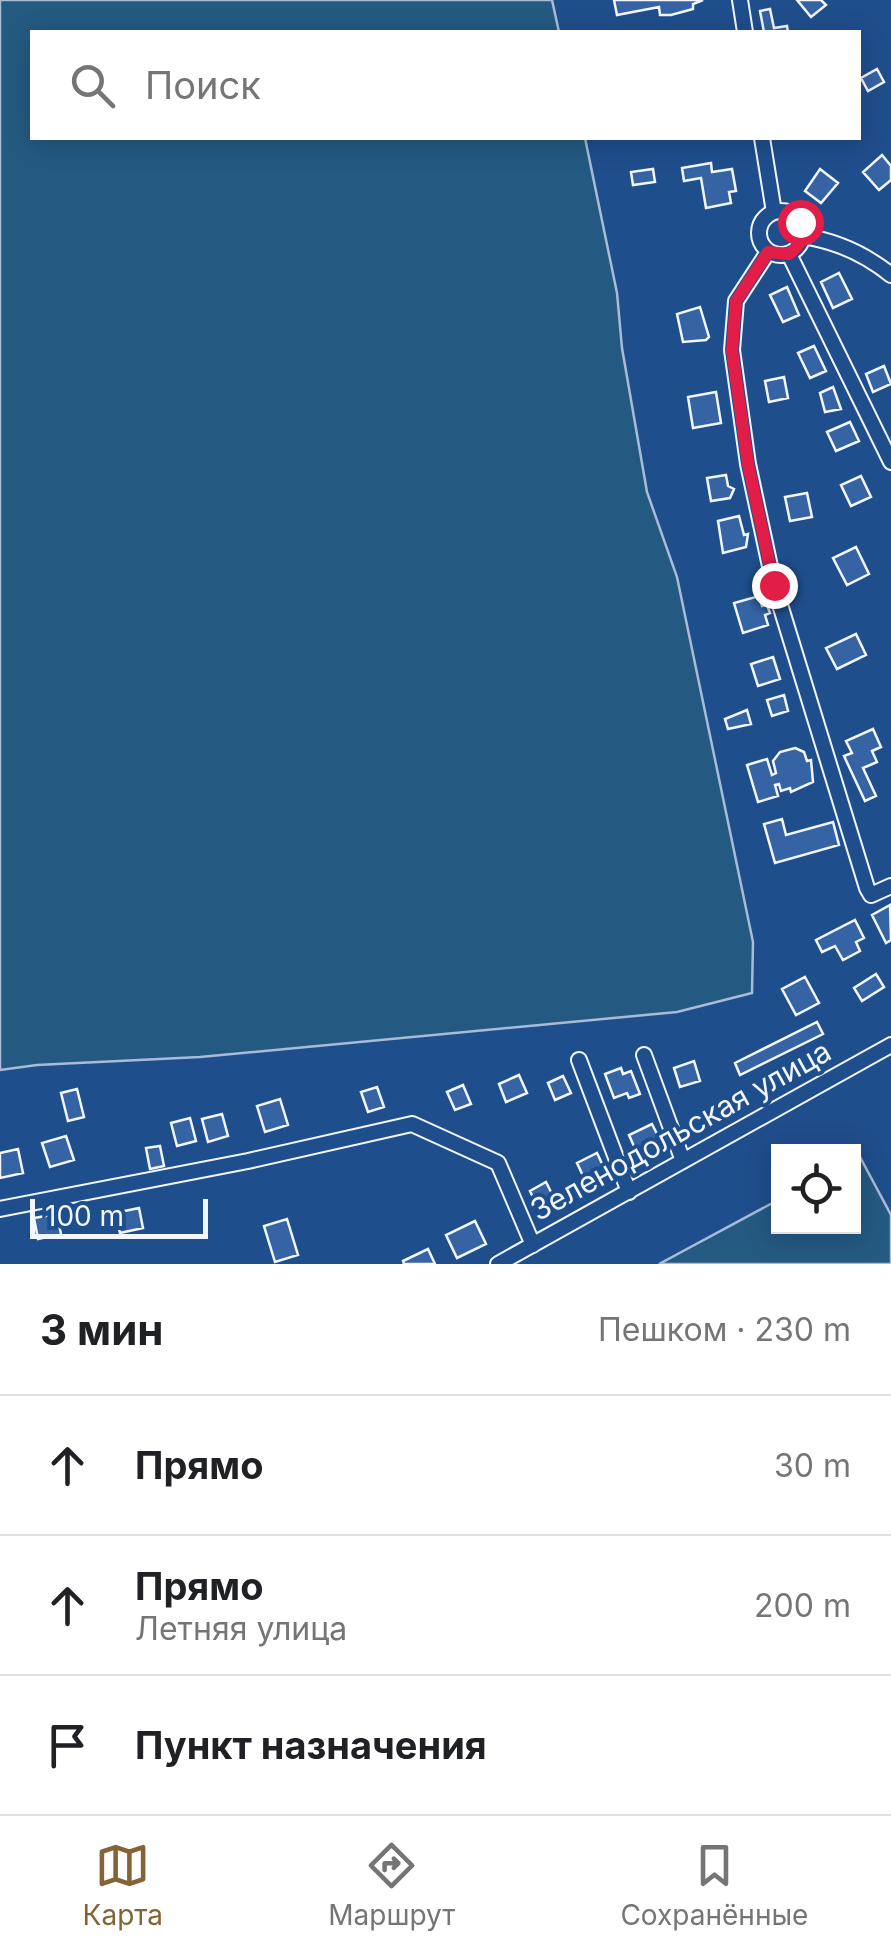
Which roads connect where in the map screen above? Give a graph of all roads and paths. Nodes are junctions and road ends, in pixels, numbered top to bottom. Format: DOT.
graph roads {
  1 [pos="740,0"];
  2 [pos="745,30"];
  3 [pos="762,140"];
  4 [pos="774,212"];
  5 [pos="803,236"];
  6 [pos="768,252"];
  7 [pos="789,254"];
  8 [pos="891,275"];
  9 [pos="891,462"];
  10 [pos="891,886"];
  11 [pos="891,1046"];
  12 [pos="644,1055"];
  13 [pos="579,1060"];
  14 [pos="683,1162"];
  15 [pos="629,1192"];
  16 [pos="0,1209"];
  17 [pos="533,1245"];
  18 [pos="498,1264"];
  1 -- 2 [label="street"];
  3 -- 4 [label="street"];
  4 -- 5 [label="street"];
  4 -- 6 [label="street"];
  5 -- 7 [label="street"];
  5 -- 8 [label="street"];
  6 -- 7 [label="street"];
  6 -- 10 [label="street"];
  7 -- 9 [label="street"];
  11 -- 14 [label="street, Зеленодольская улица"];
  12 -- 14 [label="street"];
  13 -- 15 [label="street"];
  14 -- 15 [label="street, Зеленодольская улица"];
  15 -- 17 [label="street, Зеленодольская улица"];
  16 -- 17 [label="street"];
  17 -- 18 [label="street, Зеленодольская улица"];
}
